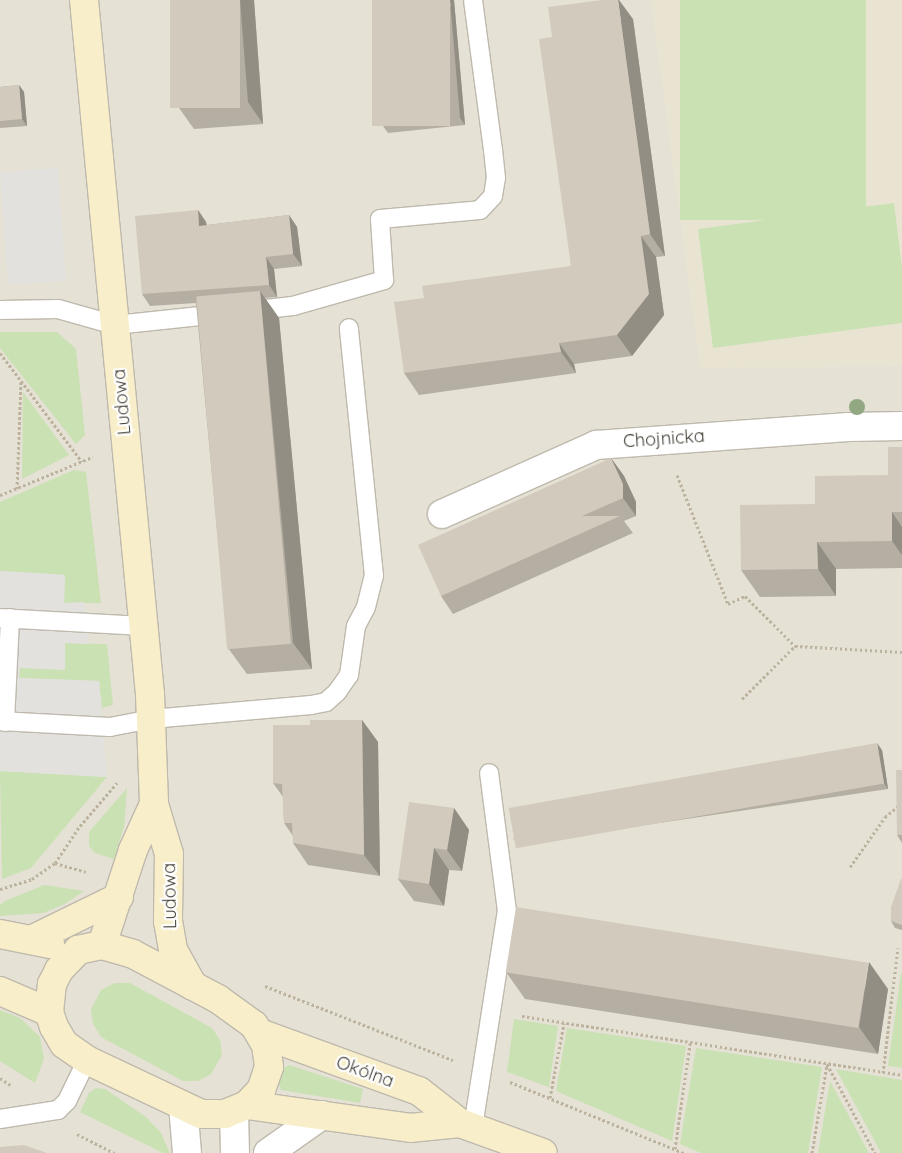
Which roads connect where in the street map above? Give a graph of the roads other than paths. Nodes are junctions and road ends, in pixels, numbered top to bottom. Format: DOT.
graph roads {
  1 [pos="84,0"];
  2 [pos="473,0"];
  3 [pos="0,310"];
  4 [pos="115,324"];
  5 [pos="349,328"];
  6 [pos="902,426"];
  7 [pos="442,514"];
  8 [pos="5,618"];
  9 [pos="143,626"];
  10 [pos="151,719"];
  11 [pos="3,722"];
  12 [pos="489,773"];
  13 [pos="154,804"];
  14 [pos="119,897"];
  15 [pos="0,934"];
  16 [pos="31,940"];
  17 [pos="90,947"];
  18 [pos="193,986"];
  19 [pos="0,990"];
  20 [pos="49,1012"];
  21 [pos="262,1034"];
  22 [pos="87,1060"];
  23 [pos="183,1106"];
  24 [pos="241,1108"];
  25 [pos="322,1116"];
  26 [pos="0,1119"];
  27 [pos="466,1125"];
  28 [pos="188,1153"];
  29 [pos="235,1153"];
  30 [pos="268,1153"];
  31 [pos="543,1153"];
  1 -- 4 [label="street, Ludowa"];
  2 -- 4 [label="lane"];
  3 -- 4 [label="lane"];
  4 -- 9 [label="street, Ludowa"];
  5 -- 10 [label="lane"];
  6 -- 7 [label="street, Chojnicka"];
  8 -- 9 [label="lane"];
  8 -- 11 [label="lane"];
  9 -- 10 [label="street, Ludowa"];
  10 -- 11 [label="lane"];
  10 -- 13 [label="street, Ludowa"];
  12 -- 27 [label="lane"];
  13 -- 14 [label="street, Ludowa"];
  13 -- 18 [label="street, Ludowa"];
  14 -- 16 [label="street"];
  14 -- 17 [label="street, Ludowa"];
  15 -- 16 [label="street"];
  16 -- 17 [label="street"];
  17 -- 18 [label="street"];
  17 -- 20 [label="street"];
  18 -- 21 [label="street"];
  19 -- 20 [label="street"];
  20 -- 22 [label="street, Okólna"];
  21 -- 24 [label="street"];
  21 -- 27 [label="street, Okólna"];
  22 -- 23 [label="street, Okólna"];
  22 -- 26 [label="lane"];
  23 -- 24 [label="street, Okólna"];
  23 -- 28 [label="street"];
  24 -- 25 [label="street, Okólna"];
  24 -- 29 [label="street"];
  25 -- 27 [label="street, Okólna"];
  25 -- 30 [label="street"];
  27 -- 31 [label="street, Okólna"];
}
